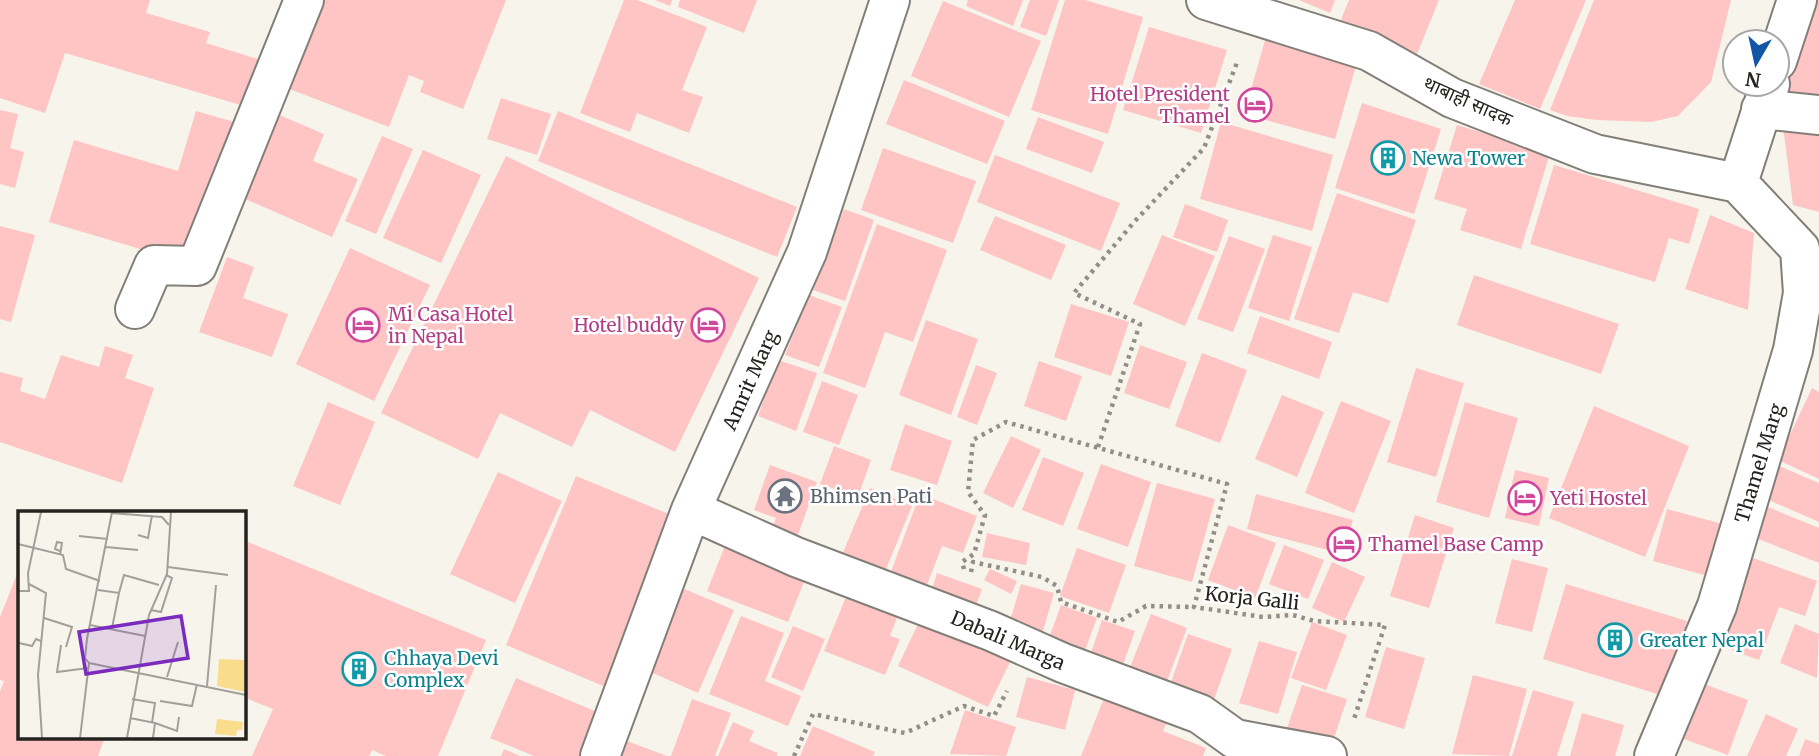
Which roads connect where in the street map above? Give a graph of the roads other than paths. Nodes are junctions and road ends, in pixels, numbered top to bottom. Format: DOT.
graph roads {
  1 [pos="304,0"];
  2 [pos="890,0"];
  3 [pos="1206,0"];
  4 [pos="1797,0"];
  5 [pos="1788,28"];
  6 [pos="1765,98"];
  7 [pos="1768,98"];
  8 [pos="1819,115"];
  9 [pos="1738,183"];
  10 [pos="135,309"];
  11 [pos="1806,358"];
  12 [pos="691,510"];
  13 [pos="1338,743"];
  14 [pos="1232,748"];
  15 [pos="600,756"];
  16 [pos="1654,756"];
  1 -- 10 [label="street"];
  2 -- 12 [label="street, Amrit Marg"];
  3 -- 9 [label="street, थाबाही सादक"];
  4 -- 5 [label="street"];
  6 -- 9 [label="street"];
  7 -- 8 [label="street"];
  9 -- 11 [label="street, Thamel Marg"];
  11 -- 16 [label="street, Thamel Marg"];
  12 -- 14 [label="street, Dabali Marga"];
  12 -- 15 [label="street, Amrit Marg"];
  13 -- 14 [label="street, Dabali Marga"];
}
